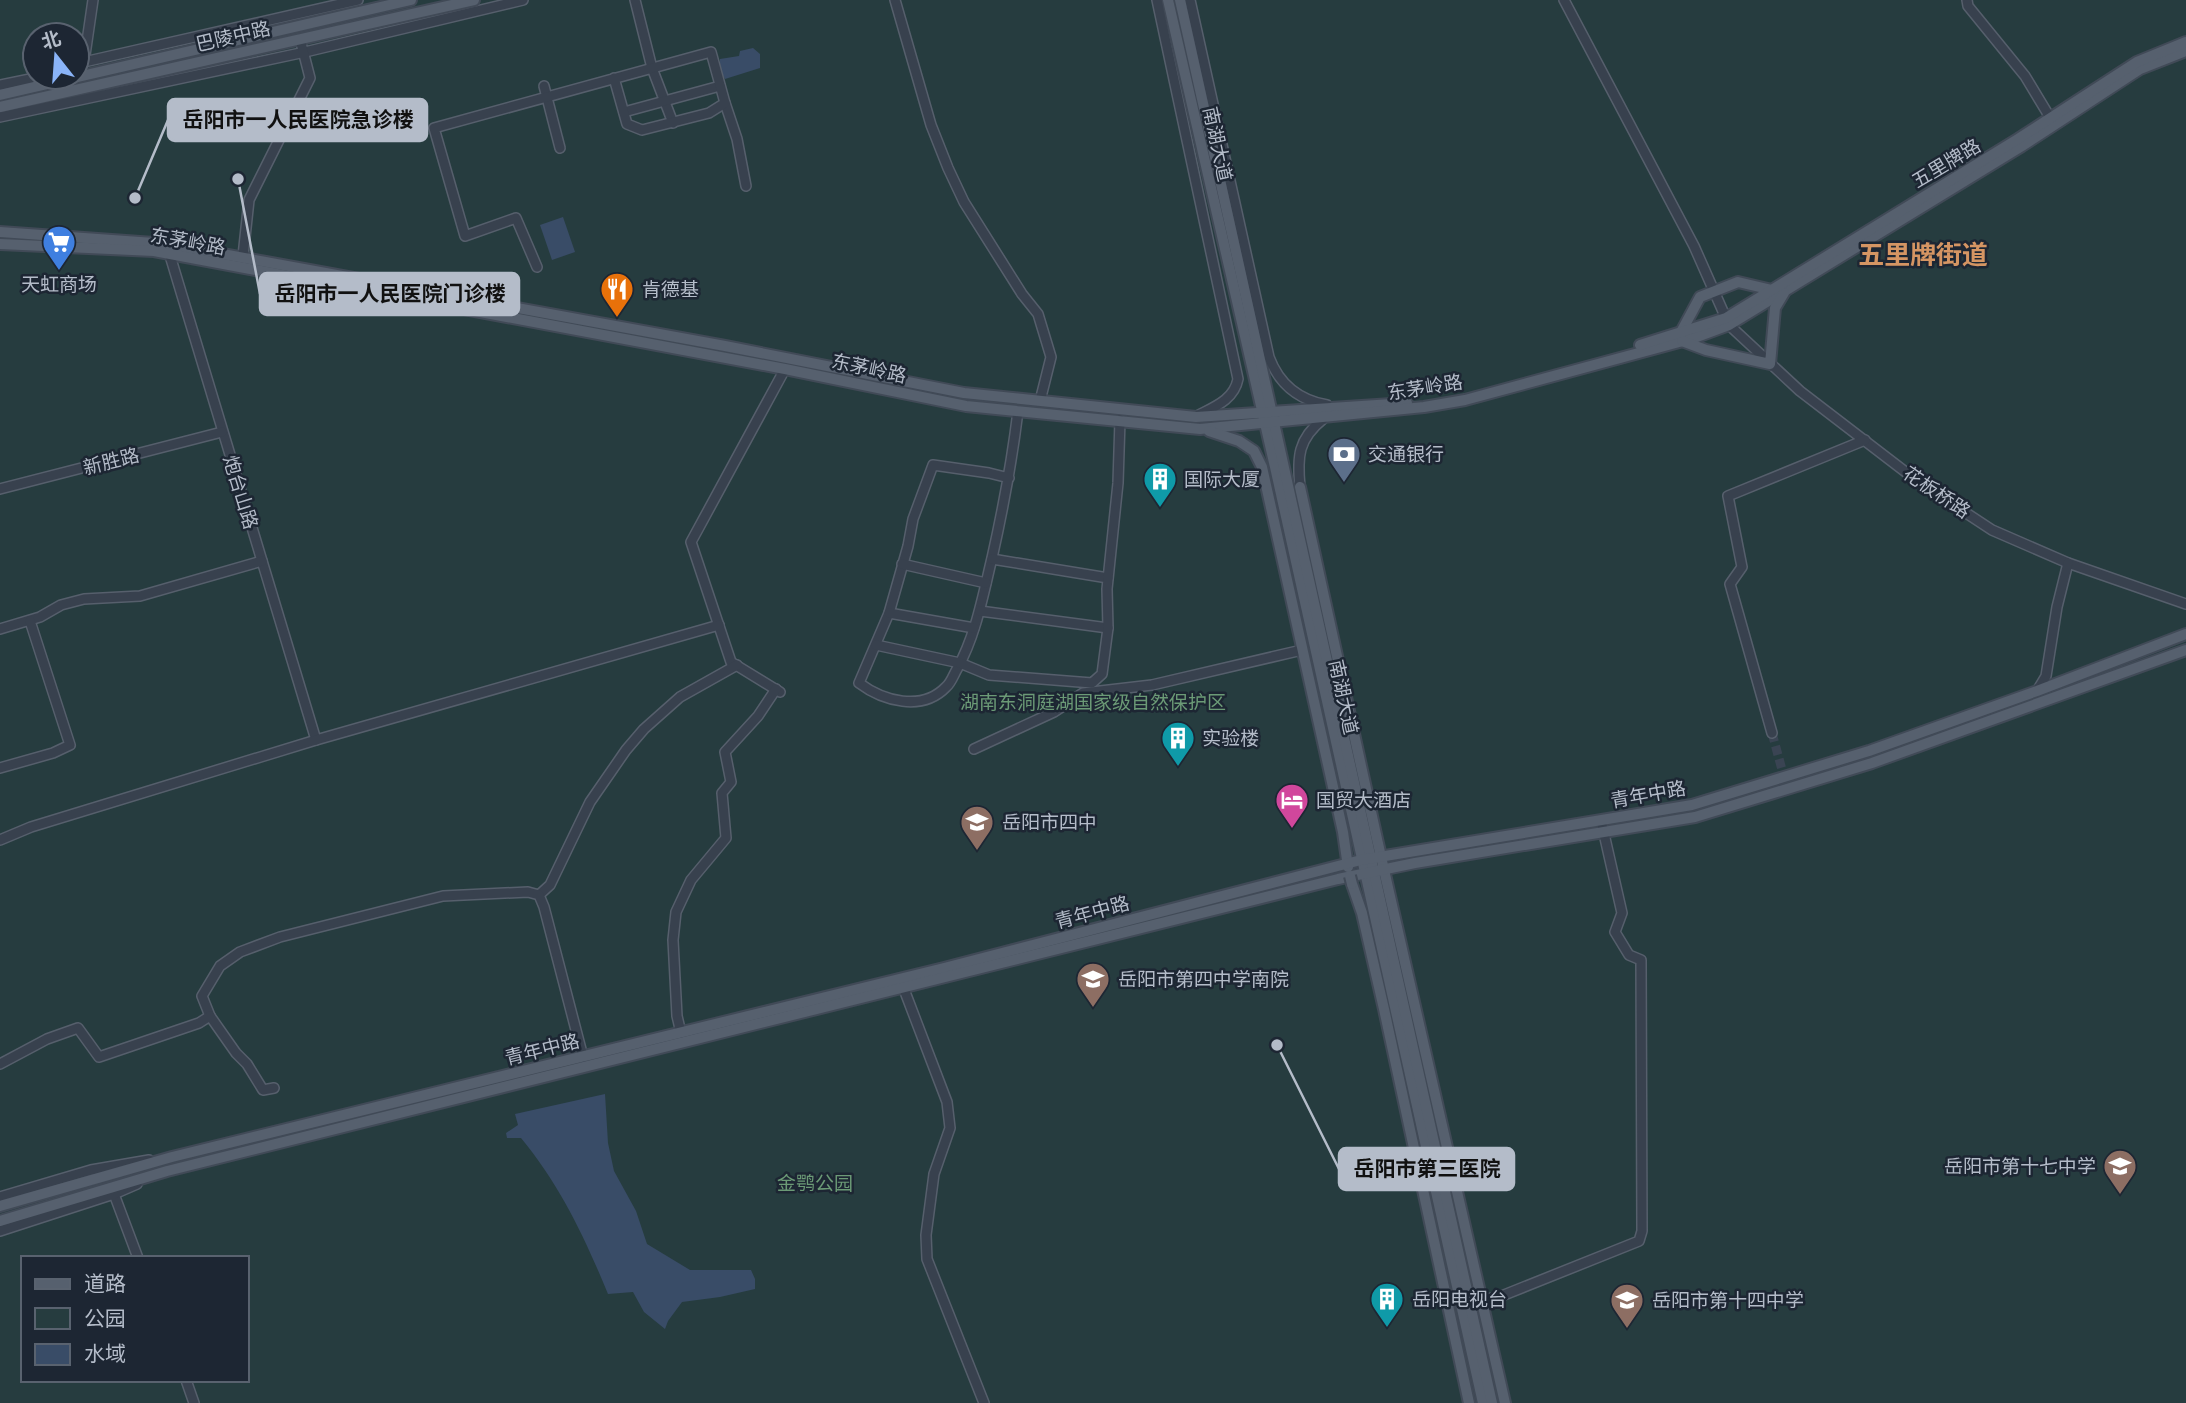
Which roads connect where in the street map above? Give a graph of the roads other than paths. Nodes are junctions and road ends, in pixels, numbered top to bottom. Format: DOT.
graph roads {
  1 [pos="93,0"];
  2 [pos="358,0"];
  3 [pos="411,0"];
  4 [pos="474,0"];
  5 [pos="523,0"];
  6 [pos="635,0"];
  7 [pos="895,0"];
  8 [pos="1157,0"];
  9 [pos="1168,0"];
  10 [pos="1180,0"];
  11 [pos="1190,0"];
  12 [pos="1564,0"];
  13 [pos="1966,0"];
  14 [pos="89,21"];
  15 [pos="300,39"];
  16 [pos="2186,42"];
  17 [pos="2186,51"];
  18 [pos="305,52"];
  19 [pos="91,61"];
  20 [pos="652,68"];
  21 [pos="614,78"];
  22 [pos="21,81"];
  23 [pos="0,85"];
  24 [pos="544,86"];
  25 [pos="720,86"];
  26 [pos="0,95"];
  27 [pos="546,97"];
  28 [pos="663,101"];
  29 [pos="725,103"];
  30 [pos="0,107"];
  31 [pos="624,112"];
  32 [pos="0,117"];
  33 [pos="673,122"];
  34 [pos="2052,122"];
  35 [pos="1205,139"];
  36 [pos="560,148"];
  37 [pos="746,186"];
  38 [pos="0,232"];
  39 [pos="0,244"];
  40 [pos="168,249"];
  41 [pos="243,257"];
  42 [pos="537,267"];
  43 [pos="1772,290"];
  44 [pos="1715,291"];
  45 [pos="1785,291"];
  46 [pos="1728,321"];
  47 [pos="1681,337"];
  48 [pos="1770,364"];
  49 [pos="785,369"];
  50 [pos="1040,401"];
  51 [pos="1337,407"];
  52 [pos="1266,410"];
  53 [pos="1018,411"];
  54 [pos="1196,416"];
  55 [pos="1323,419"];
  56 [pos="1120,420"];
  57 [pos="1269,423"];
  58 [pos="1200,429"];
  59 [pos="222,432"];
  60 [pos="1865,440"];
  61 [pos="1009,478"];
  62 [pos="1300,488"];
  63 [pos="0,489"];
  64 [pos="992,559"];
  65 [pos="262,561"];
  66 [pos="2068,563"];
  67 [pos="902,564"];
  68 [pos="1108,578"];
  69 [pos="986,583"];
  70 [pos="2186,604"];
  71 [pos="980,611"];
  72 [pos="889,613"];
  73 [pos="30,621"];
  74 [pos="719,625"];
  75 [pos="974,628"];
  76 [pos="1108,628"];
  77 [pos="0,629"];
  78 [pos="2186,634"];
  79 [pos="876,645"];
  80 [pos="1302,650"];
  81 [pos="2186,650"];
  82 [pos="960,663"];
  83 [pos="737,665"];
  84 [pos="2037,691"];
  85 [pos="1772,733"];
  86 [pos="316,740"];
  87 [pos="974,749"];
  88 [pos="0,768"];
  89 [pos="1601,820"];
  90 [pos="1603,832"];
  91 [pos="0,840"];
  92 [pos="1371,859"];
  93 [pos="1348,864"];
  94 [pos="1374,872"];
  95 [pos="539,895"];
  96 [pos="902,984"];
  97 [pos="210,1016"];
  98 [pos="681,1033"];
  99 [pos="583,1057"];
  100 [pos="0,1064"];
  101 [pos="274,1088"];
  102 [pos="172,1157"];
  103 [pos="167,1171"];
  104 [pos="114,1194"];
  105 [pos="0,1197"];
  106 [pos="0,1206"];
  107 [pos="0,1221"];
  108 [pos="0,1231"];
  109 [pos="137,1256"];
  110 [pos="1481,1300"];
  111 [pos="187,1382"];
  112 [pos="194,1403"];
  113 [pos="984,1403"];
  114 [pos="1469,1403"];
  115 [pos="1483,1403"];
  116 [pos="1492,1403"];
  117 [pos="1505,1403"];
  1 -- 14 [label="street"];
  2 -- 19 [label="street"];
  3 -- 26 [label="main road, 巴陵中路"];
  4 -- 15 [label="main road, 巴陵中路"];
  5 -- 18 [label="street"];
  6 -- 20 [label="street"];
  7 -- 50 [label="street"];
  8 -- 54 [label="street"];
  9 -- 35 [label="main road, 南湖大道"];
  10 -- 35 [label="main road"];
  11 -- 51 [label="street"];
  12 -- 44 [label="street"];
  13 -- 34 [label="street"];
  15 -- 18 [label="street"];
  15 -- 30 [label="main road, 巴陵中路"];
  16 -- 34 [label="main road, 五里牌路"];
  17 -- 34 [label="main road, 五里牌路"];
  18 -- 32 [label="street"];
  18 -- 41 [label="street"];
  20 -- 21 [label="street"];
  20 -- 25 [label="street"];
  20 -- 28 [label="street"];
  21 -- 27 [label="street"];
  21 -- 31 [label="street"];
  22 -- 23 [label="street"];
  24 -- 27 [label="street"];
  25 -- 28 [label="street"];
  25 -- 29 [label="street"];
  27 -- 36 [label="street"];
  27 -- 42 [label="street"];
  28 -- 31 [label="street"];
  28 -- 33 [label="street"];
  29 -- 33 [label="street"];
  29 -- 37 [label="street"];
  31 -- 33 [label="street"];
  34 -- 43 [label="main road, 五里牌路"];
  34 -- 45 [label="main road, 五里牌路"];
  35 -- 52 [label="main road, 南湖大道"];
  38 -- 40 [label="main road, 东茅岭路"];
  39 -- 40 [label="main road, 东茅岭路"];
  40 -- 41 [label="main road, 东茅岭路"];
  40 -- 49 [label="main road, 东茅岭路"];
  40 -- 59 [label="street, 炮台山路"];
  41 -- 50 [label="main road, 东茅岭路"];
  43 -- 44 [label="main road"];
  43 -- 46 [label="main road, 五里牌路"];
  44 -- 46 [label="street"];
  44 -- 47 [label="main road"];
  45 -- 46 [label="main road, 五里牌路"];
  45 -- 48 [label="main road"];
  46 -- 47 [label="main road, 东茅岭路"];
  46 -- 48 [label="street, 花板桥路"];
  47 -- 48 [label="main road"];
  47 -- 51 [label="main road, 东茅岭路"];
  47 -- 55 [label="main road, 东茅岭路"];
  48 -- 60 [label="street, 花板桥路"];
  49 -- 53 [label="main road, 东茅岭路"];
  49 -- 74 [label="street"];
  50 -- 54 [label="main road, 东茅岭路"];
  51 -- 52 [label="main road, 东茅岭路"];
  52 -- 54 [label="main road, 东茅岭路"];
  52 -- 57 [label="main road, 南湖大道"];
  53 -- 56 [label="main road, 东茅岭路"];
  53 -- 61 [label="street"];
  55 -- 57 [label="main road, 东茅岭路"];
  55 -- 62 [label="street"];
  56 -- 58 [label="main road, 东茅岭路"];
  56 -- 68 [label="street"];
  57 -- 58 [label="main road, 东茅岭路"];
  57 -- 92 [label="main road, 南湖大道"];
  58 -- 80 [label="main road"];
  59 -- 63 [label="street, 新胜路"];
  59 -- 65 [label="street, 炮台山路"];
  60 -- 66 [label="street, 花板桥路"];
  60 -- 85 [label="street"];
  61 -- 64 [label="street"];
  61 -- 67 [label="street"];
  62 -- 92 [label="main road"];
  64 -- 68 [label="street"];
  64 -- 69 [label="street"];
  65 -- 73 [label="street"];
  65 -- 86 [label="street, 炮台山路"];
  66 -- 70 [label="street, 花板桥路"];
  66 -- 84 [label="street"];
  67 -- 69 [label="street"];
  67 -- 72 [label="street"];
  68 -- 76 [label="street"];
  69 -- 71 [label="street"];
  71 -- 75 [label="street"];
  71 -- 76 [label="street"];
  72 -- 75 [label="street"];
  72 -- 79 [label="street"];
  73 -- 77 [label="street"];
  73 -- 88 [label="street"];
  74 -- 83 [label="street"];
  74 -- 86 [label="street"];
  75 -- 82 [label="street"];
  76 -- 82 [label="street"];
  78 -- 84 [label="main road, 青年中路"];
  79 -- 82 [label="street"];
  79 -- 82 [label="street"];
  80 -- 87 [label="street"];
  80 -- 93 [label="main road"];
  81 -- 90 [label="main road, 青年中路"];
  83 -- 95 [label="street"];
  83 -- 98 [label="street"];
  84 -- 89 [label="main road, 青年中路"];
  86 -- 91 [label="street"];
  89 -- 90 [label="street"];
  89 -- 92 [label="main road, 青年中路"];
  90 -- 94 [label="main road, 青年中路"];
  90 -- 110 [label="street"];
  92 -- 93 [label="main road, 青年中路"];
  92 -- 94 [label="main road, 南湖大道"];
  92 -- 94 [label="main road"];
  93 -- 96 [label="main road, 青年中路"];
  93 -- 114 [label="main road"];
  94 -- 96 [label="main road, 青年中路"];
  94 -- 110 [label="main road"];
  94 -- 115 [label="main road, 南湖大道"];
  94 -- 116 [label="main road, 南湖大道"];
  95 -- 97 [label="street"];
  95 -- 99 [label="street"];
  96 -- 98 [label="main road, 青年中路"];
  96 -- 103 [label="main road, 青年中路"];
  96 -- 113 [label="street"];
  97 -- 100 [label="street"];
  97 -- 101 [label="street"];
  98 -- 99 [label="main road, 青年中路"];
  99 -- 102 [label="main road, 青年中路"];
  102 -- 105 [label="street"];
  102 -- 106 [label="main road, 青年中路"];
  103 -- 104 [label="street"];
  103 -- 107 [label="main road, 青年中路"];
  104 -- 108 [label="street"];
  104 -- 109 [label="street"];
  110 -- 117 [label="main road"];
  111 -- 112 [label="street"];
}
